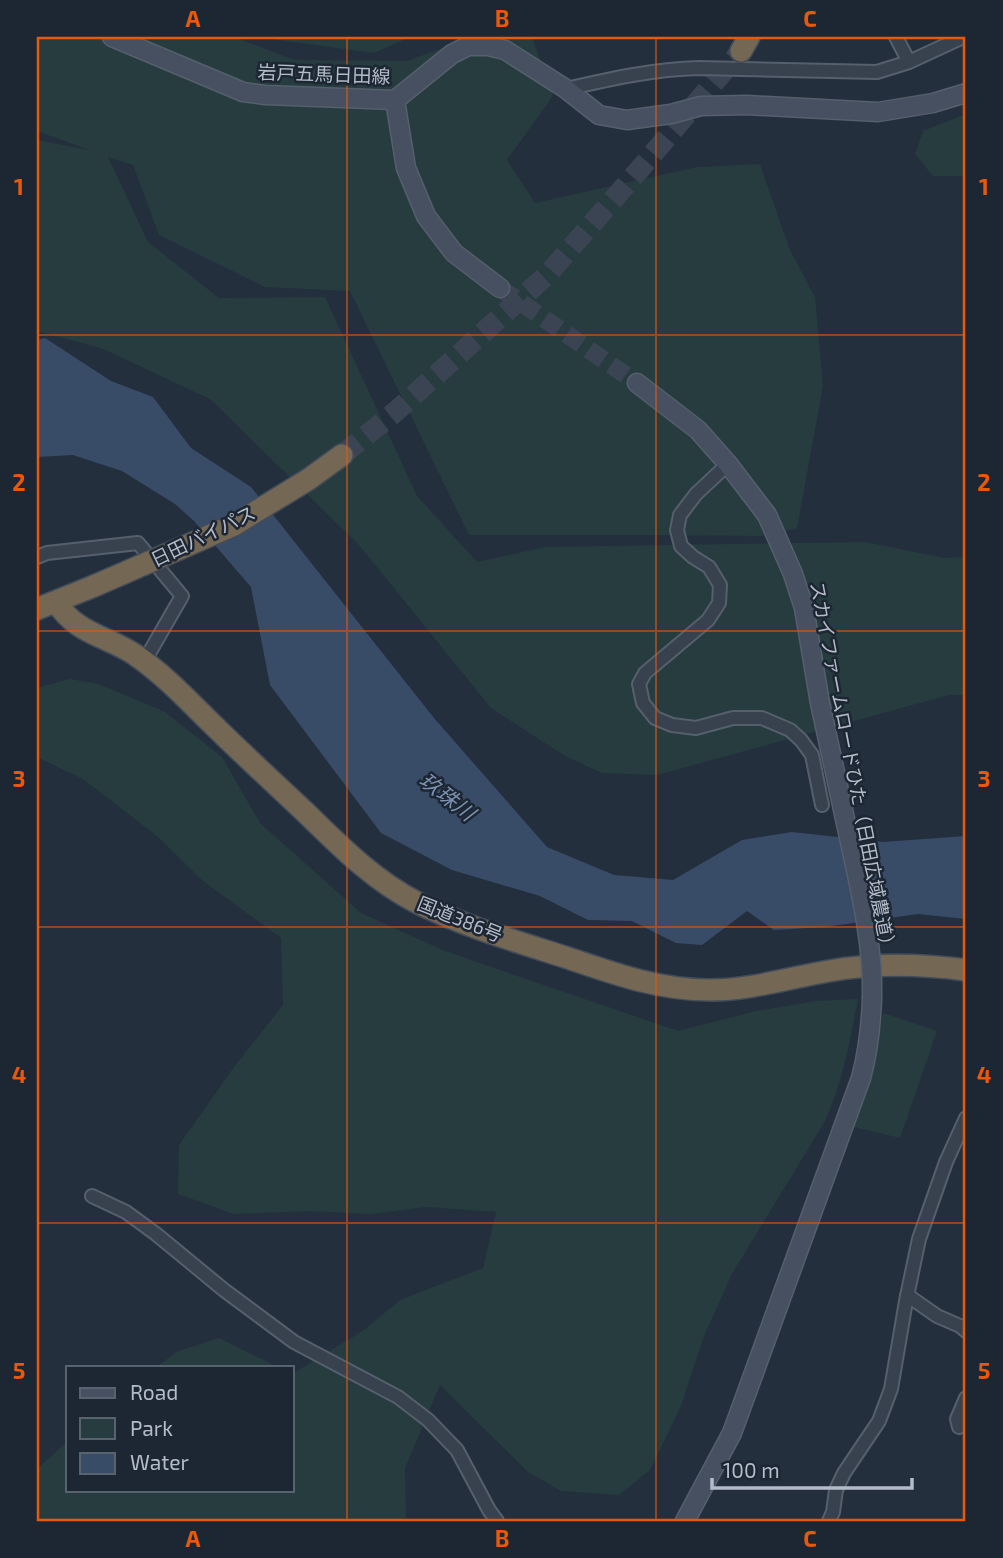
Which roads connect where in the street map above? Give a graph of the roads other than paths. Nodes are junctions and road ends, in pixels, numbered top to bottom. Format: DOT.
graph roads {
  1 [pos="112,37"];
  2 [pos="896,37"];
  3 [pos="963,37"];
  4 [pos="909,62"];
  5 [pos="566,89"];
  6 [pos="966,93"];
  7 [pos="395,100"];
  8 [pos="500,288"];
  9 [pos="637,383"];
  10 [pos="342,456"];
  11 [pos="728,464"];
  12 [pos="37,557"];
  13 [pos="46,605"];
  14 [pos="144,662"];
  15 [pos="822,805"];
  16 [pos="966,970"];
  17 [pos="966,1118"];
  18 [pos="92,1196"];
  19 [pos="907,1295"];
  20 [pos="966,1331"];
  21 [pos="966,1398"];
  22 [pos="966,1425"];
  23 [pos="497,1521"];
  24 [pos="685,1521"];
  25 [pos="829,1521"];
  1 -- 7 [label="street, 岩戸五馬日田線"];
  2 -- 4 [label="street"];
  3 -- 4 [label="street"];
  4 -- 5 [label="street"];
  5 -- 6 [label="street, 岩戸五馬日田線"];
  5 -- 7 [label="street, 岩戸五馬日田線"];
  7 -- 8 [label="street"];
  9 -- 11 [label="street, スカイファームロードひた（日田広域農道）"];
  10 -- 13 [label="highway, 日田バイパス, bridge"];
  11 -- 15 [label="street"];
  11 -- 24 [label="street, スカイファームロードひた（日田広域農道）, bridge"];
  12 -- 14 [label="street"];
  13 -- 14 [label="highway, 国道386号"];
  14 -- 16 [label="highway, 国道386号"];
  17 -- 19 [label="street"];
  18 -- 23 [label="street"];
  19 -- 20 [label="street"];
  19 -- 25 [label="street"];
  21 -- 22 [label="street"];
}
